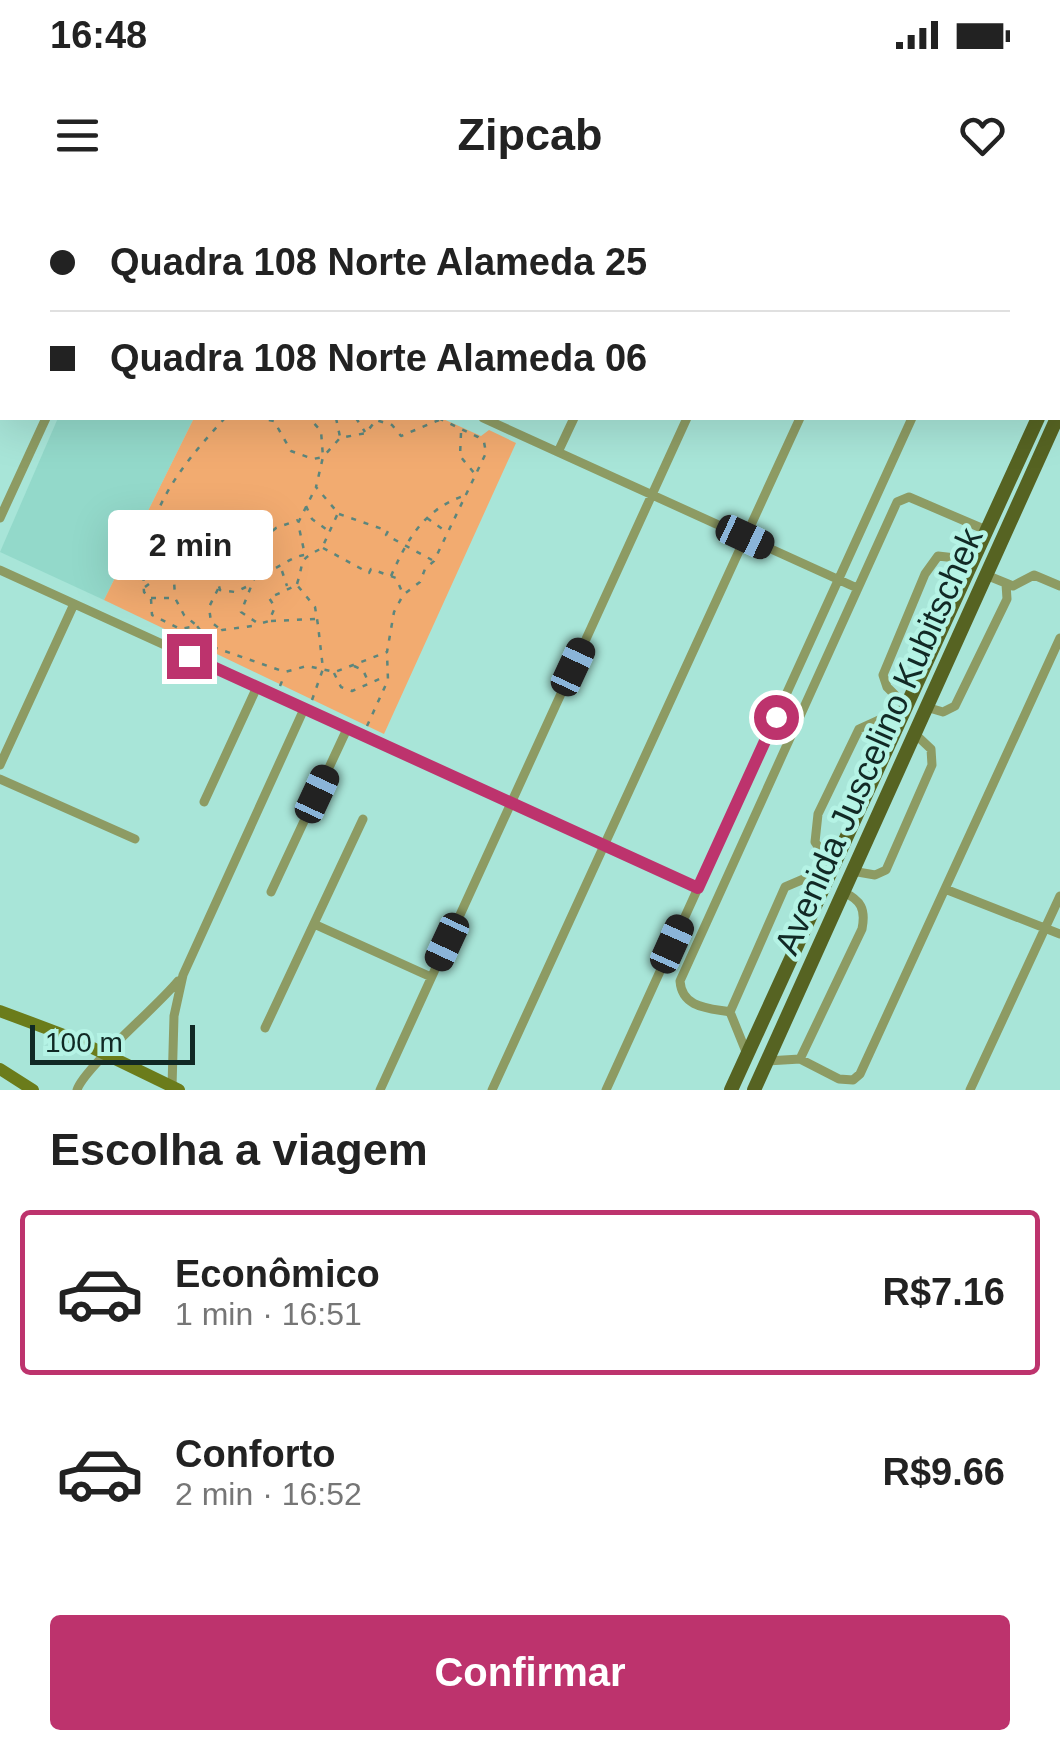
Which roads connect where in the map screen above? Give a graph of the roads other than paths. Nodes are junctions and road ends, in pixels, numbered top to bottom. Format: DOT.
graph roads {
  1 [pos="45,420"];
  2 [pos="487,420"];
  3 [pos="573,420"];
  4 [pos="686,420"];
  5 [pos="799,420"];
  6 [pos="911,420"];
  7 [pos="1037,420"];
  8 [pos="1055,420"];
  9 [pos="558,452"];
  10 [pos="651,495"];
  11 [pos="0,518"];
  12 [pos="986,530"];
  13 [pos="745,537"];
  14 [pos="973,560"];
  15 [pos="0,570"];
  16 [pos="986,574"];
  17 [pos="839,580"];
  18 [pos="1006,584"];
  19 [pos="1060,586"];
  20 [pos="857,588"];
  21 [pos="74,604"];
  22 [pos="1060,638"];
  23 [pos="257,687"];
  24 [pos="906,706"];
  25 [pos="926,707"];
  26 [pos="304,709"];
  27 [pos="898,723"];
  28 [pos="347,729"];
  29 [pos="914,733"];
  30 [pos="0,765"];
  31 [pos="0,780"];
  32 [pos="204,802"];
  33 [pos="511,803"];
  34 [pos="362,818"];
  35 [pos="135,839"];
  36 [pos="604,846"];
  37 [pos="852,871"];
  38 [pos="830,873"];
  39 [pos="698,888"];
  40 [pos="944,889"];
  41 [pos="272,892"];
  42 [pos="842,892"];
  43 [pos="1060,896"];
  44 [pos="314,924"];
  45 [pos="1046,928"];
  46 [pos="1060,934"];
  47 [pos="660,972"];
  48 [pos="182,975"];
  49 [pos="431,977"];
  50 [pos="680,980"];
  51 [pos="0,1011"];
  52 [pos="730,1012"];
  53 [pos="265,1028"];
  54 [pos="747,1054"];
  55 [pos="107,1055"];
  56 [pos="800,1059"];
  57 [pos="767,1061"];
  58 [pos="0,1069"];
  59 [pos="174,1089"];
  60 [pos="33,1090"];
  61 [pos="78,1090"];
  62 [pos="380,1090"];
  63 [pos="492,1090"];
  64 [pos="606,1090"];
  65 [pos="731,1090"];
  66 [pos="754,1090"];
  67 [pos="970,1090"];
  1 -- 11 [label="street"];
  2 -- 9 [label="street"];
  3 -- 9 [label="street"];
  4 -- 10 [label="street"];
  5 -- 13 [label="street"];
  6 -- 17 [label="street"];
  7 -- 12 [label="main road, Avenida Juscelino Kubitschek"];
  8 -- 16 [label="main road, Avenida Juscelino Kubitschek"];
  9 -- 10 [label="street"];
  10 -- 13 [label="street"];
  10 -- 33 [label="street"];
  12 -- 14 [label="main road, Avenida Juscelino Kubitschek"];
  12 -- 20 [label="street"];
  13 -- 17 [label="street"];
  13 -- 36 [label="street"];
  14 -- 24 [label="main road, Avenida Juscelino Kubitschek"];
  14 -- 24 [label="street, Avenida Juscelino Kubitschek"];
  15 -- 21 [label="street"];
  16 -- 18 [label="street"];
  16 -- 25 [label="main road, Avenida Juscelino Kubitschek"];
  17 -- 20 [label="street"];
  17 -- 39 [label="street"];
  18 -- 19 [label="street"];
  18 -- 25 [label="street"];
  20 -- 50 [label="street"];
  21 -- 23 [label="street"];
  21 -- 30 [label="street"];
  22 -- 40 [label="street"];
  23 -- 26 [label="street"];
  23 -- 32 [label="street"];
  24 -- 27 [label="main road, Avenida Juscelino Kubitschek"];
  25 -- 29 [label="main road, Avenida Juscelino Kubitschek"];
  26 -- 28 [label="street"];
  26 -- 48 [label="street"];
  27 -- 38 [label="main road, Avenida Juscelino Kubitschek"];
  27 -- 38 [label="street"];
  28 -- 33 [label="street"];
  28 -- 41 [label="street"];
  29 -- 37 [label="main road, Avenida Juscelino Kubitschek"];
  29 -- 37 [label="street"];
  31 -- 35 [label="street"];
  33 -- 36 [label="street"];
  33 -- 49 [label="street"];
  34 -- 44 [label="street"];
  36 -- 39 [label="street"];
  36 -- 63 [label="street"];
  37 -- 42 [label="main road, Avenida Juscelino Kubitschek"];
  38 -- 52 [label="street"];
  38 -- 54 [label="main road, Avenida Juscelino Kubitschek"];
  39 -- 47 [label="street"];
  40 -- 45 [label="street"];
  40 -- 56 [label="street"];
  42 -- 56 [label="street"];
  42 -- 57 [label="main road, Avenida Juscelino Kubitschek"];
  43 -- 45 [label="street"];
  44 -- 49 [label="street"];
  44 -- 53 [label="street"];
  45 -- 46 [label="street"];
  45 -- 67 [label="street"];
  47 -- 50 [label="street"];
  47 -- 64 [label="street"];
  48 -- 55 [label="street"];
  48 -- 59 [label="street"];
  49 -- 62 [label="street"];
  50 -- 52 [label="street"];
  51 -- 55 [label="street"];
  52 -- 54 [label="street"];
  54 -- 65 [label="main road, Avenida Juscelino Kubitschek"];
  55 -- 59 [label="street"];
  55 -- 61 [label="street"];
  56 -- 57 [label="street"];
  57 -- 66 [label="main road, Avenida Juscelino Kubitschek"];
  58 -- 60 [label="street"];
}
